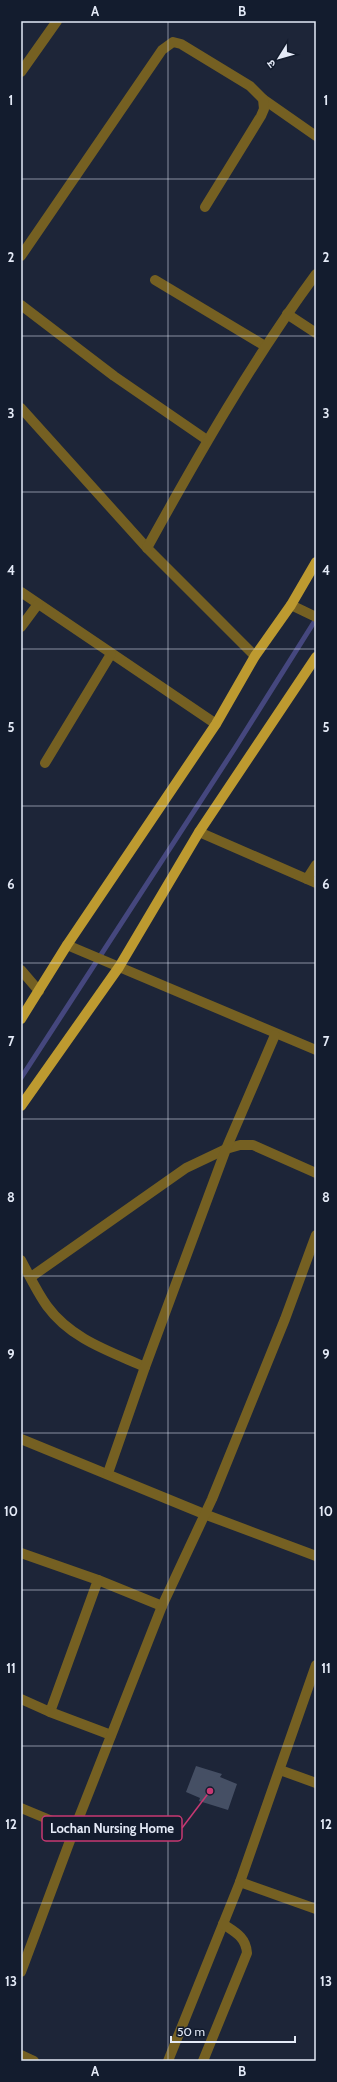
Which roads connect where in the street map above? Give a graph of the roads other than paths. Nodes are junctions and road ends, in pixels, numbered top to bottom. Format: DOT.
graph roads {
  1 [pos="57,21"];
  2 [pos="21,72"];
  3 [pos="263,99"];
  4 [pos="316,136"];
  5 [pos="204,206"];
  6 [pos="21,256"];
  7 [pos="316,274"];
  8 [pos="155,280"];
  9 [pos="21,305"];
  10 [pos="287,314"];
  11 [pos="316,333"];
  12 [pos="265,346"];
  13 [pos="21,408"];
  14 [pos="207,440"];
  15 [pos="147,548"];
  16 [pos="316,562"];
  17 [pos="21,592"];
  18 [pos="38,604"];
  19 [pos="291,605"];
  20 [pos="316,617"];
  21 [pos="21,627"];
  22 [pos="112,654"];
  23 [pos="255,656"];
  24 [pos="316,657"];
  25 [pos="216,724"];
  26 [pos="45,763"];
  27 [pos="199,832"];
  28 [pos="316,865"];
  29 [pos="312,881"];
  30 [pos="67,944"];
  31 [pos="118,967"];
  32 [pos="21,970"];
  33 [pos="39,991"];
  34 [pos="21,1019"];
  35 [pos="275,1035"];
  36 [pos="316,1050"];
  37 [pos="21,1106"];
  38 [pos="226,1148"];
  39 [pos="316,1173"];
  40 [pos="316,1235"];
  41 [pos="21,1260"];
  42 [pos="31,1277"];
  43 [pos="145,1366"];
  44 [pos="21,1439"];
  45 [pos="108,1473"];
  46 [pos="204,1514"];
  47 [pos="21,1553"];
  48 [pos="316,1556"];
  49 [pos="98,1580"];
  50 [pos="162,1606"];
  51 [pos="316,1665"];
  52 [pos="21,1699"];
  53 [pos="50,1712"];
  54 [pos="112,1735"];
  55 [pos="280,1770"];
  56 [pos="316,1783"];
  57 [pos="21,1808"];
  58 [pos="74,1830"];
  59 [pos="240,1882"];
  60 [pos="316,1909"];
  61 [pos="223,1924"];
  62 [pos="21,1972"];
  63 [pos="21,2055"];
  64 [pos="34,2061"];
  65 [pos="168,2061"];
  66 [pos="203,2061"];
  1 -- 2 [label="street"];
  3 -- 4 [label="street"];
  3 -- 5 [label="street"];
  3 -- 6 [label="street"];
  7 -- 10 [label="street"];
  8 -- 12 [label="street"];
  9 -- 14 [label="street"];
  10 -- 11 [label="street"];
  10 -- 12 [label="street"];
  12 -- 14 [label="street"];
  13 -- 15 [label="street"];
  14 -- 15 [label="street"];
  15 -- 23 [label="street"];
  16 -- 19 [label="main road"];
  17 -- 18 [label="street"];
  18 -- 21 [label="street"];
  18 -- 22 [label="street"];
  19 -- 20 [label="street"];
  19 -- 23 [label="main road"];
  22 -- 25 [label="street"];
  22 -- 26 [label="street"];
  23 -- 25 [label="main road"];
  24 -- 27 [label="main road"];
  25 -- 30 [label="main road"];
  27 -- 29 [label="street"];
  27 -- 31 [label="main road"];
  28 -- 29 [label="street"];
  30 -- 31 [label="street"];
  30 -- 33 [label="main road"];
  31 -- 35 [label="street"];
  31 -- 37 [label="main road"];
  32 -- 33 [label="street"];
  33 -- 34 [label="main road"];
  35 -- 36 [label="street"];
  35 -- 38 [label="street"];
  38 -- 39 [label="street"];
  38 -- 42 [label="street"];
  38 -- 43 [label="street"];
  40 -- 46 [label="street"];
  41 -- 42 [label="street"];
  42 -- 43 [label="street"];
  43 -- 45 [label="street"];
  44 -- 45 [label="street"];
  45 -- 46 [label="street"];
  46 -- 48 [label="street"];
  46 -- 50 [label="street"];
  47 -- 49 [label="street"];
  49 -- 50 [label="street"];
  49 -- 53 [label="street"];
  50 -- 54 [label="street"];
  51 -- 55 [label="street"];
  52 -- 53 [label="street"];
  53 -- 54 [label="street"];
  54 -- 58 [label="street"];
  55 -- 56 [label="street"];
  55 -- 59 [label="street"];
  57 -- 58 [label="street"];
  58 -- 62 [label="street"];
  59 -- 60 [label="street"];
  59 -- 61 [label="street"];
  61 -- 65 [label="street"];
  61 -- 66 [label="street"];
  63 -- 64 [label="street"];
}
